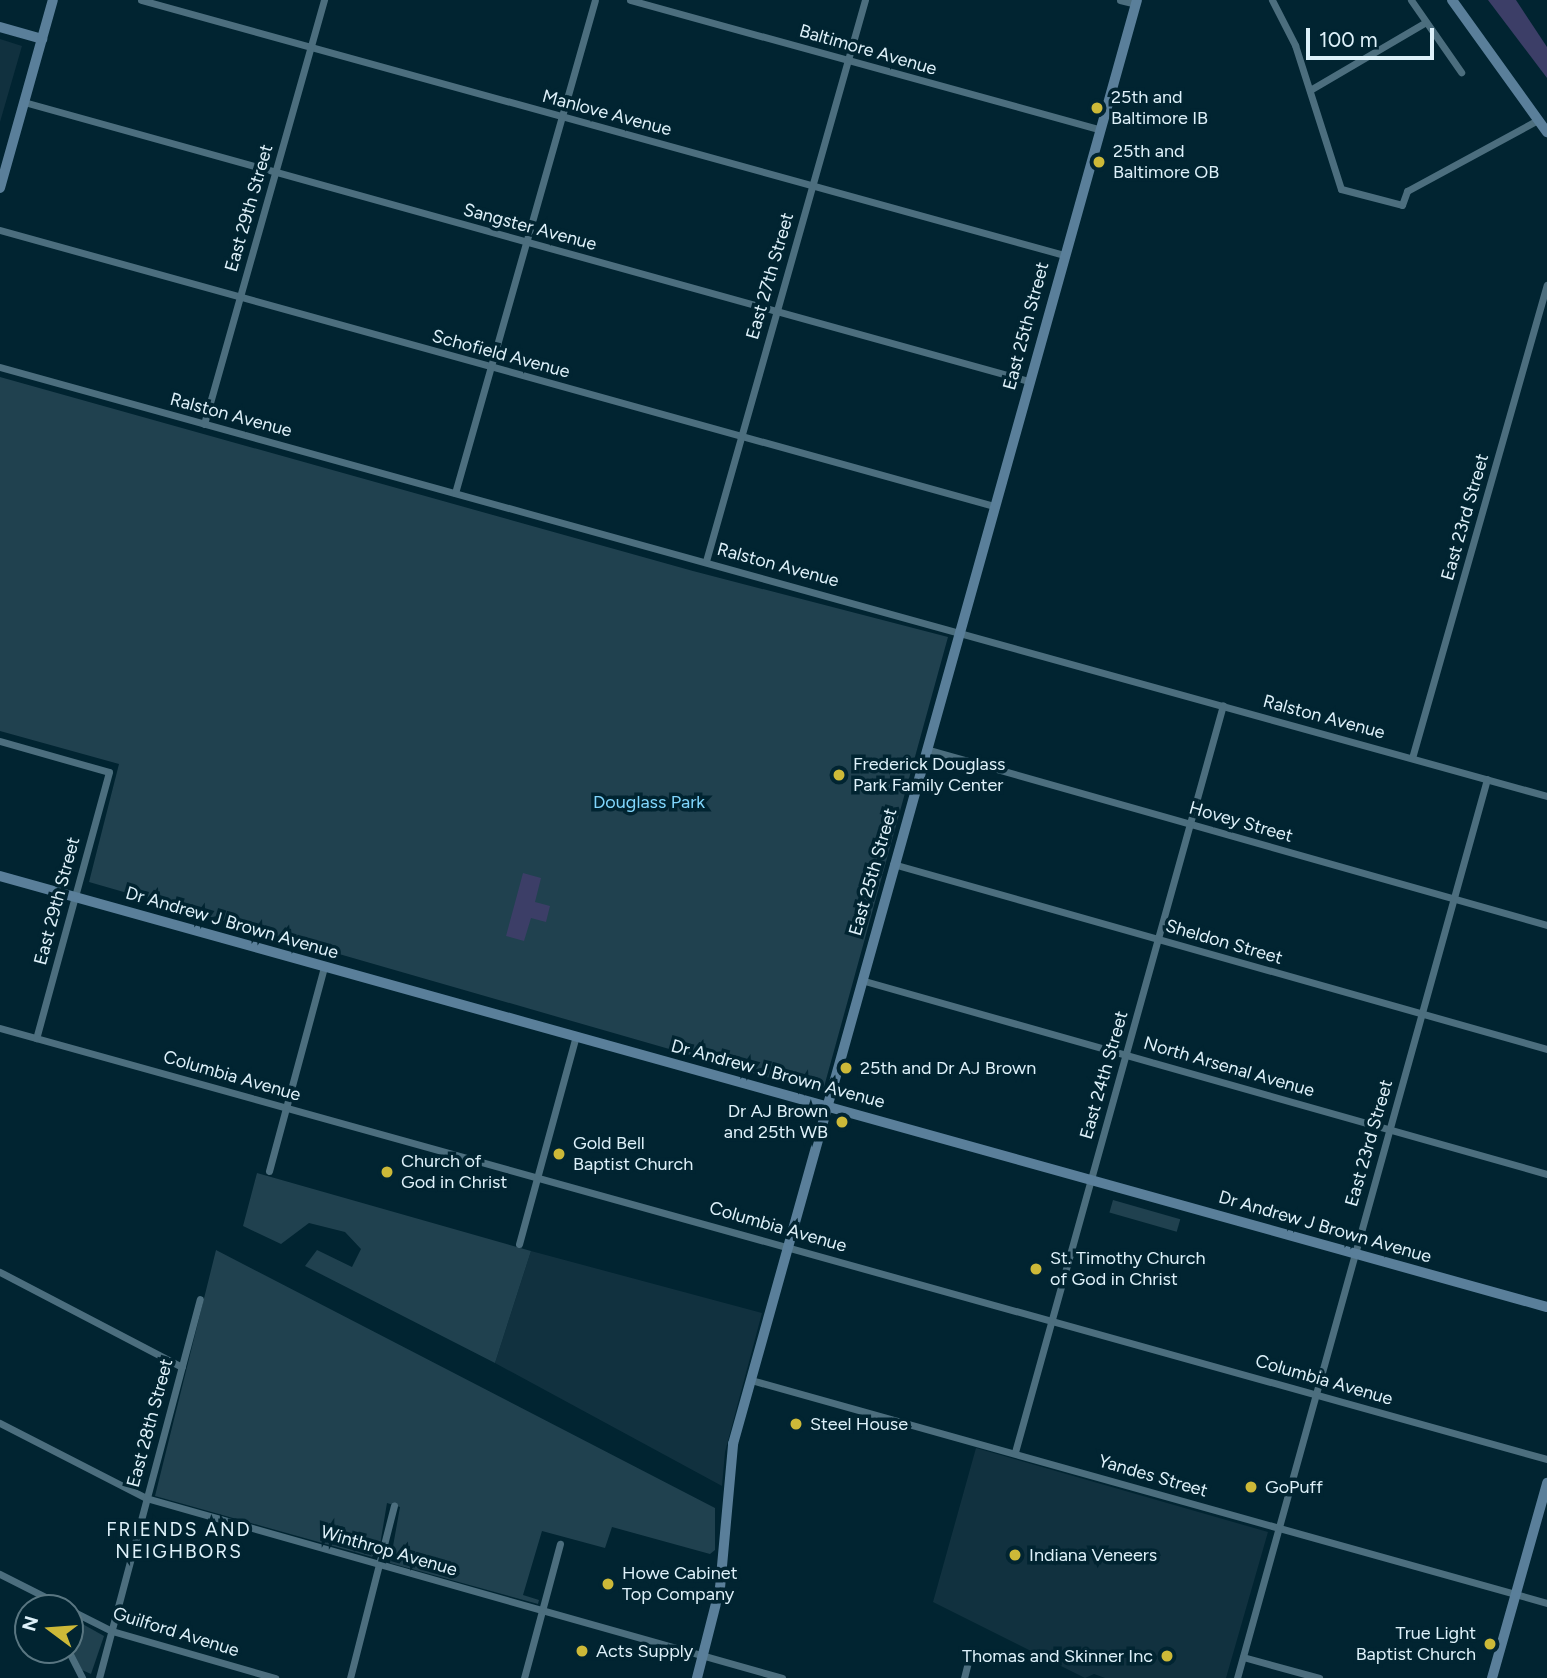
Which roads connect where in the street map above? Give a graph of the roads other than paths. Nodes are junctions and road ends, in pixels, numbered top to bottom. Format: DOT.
graph roads {
  1 [pos="53,0"];
  2 [pos="141,0"];
  3 [pos="324,0"];
  4 [pos="595,0"];
  5 [pos="630,0"];
  6 [pos="865,0"];
  7 [pos="1120,0"];
  8 [pos="1272,0"];
  9 [pos="1410,0"];
  10 [pos="1452,0"];
  11 [pos="1136,2"];
  12 [pos="1426,22"];
  13 [pos="0,27"];
  14 [pos="42,39"];
  15 [pos="311,47"];
  16 [pos="847,60"];
  17 [pos="1461,72"];
  18 [pos="1310,90"];
  19 [pos="24,102"];
  20 [pos="562,116"];
  21 [pos="1538,120"];
  22 [pos="1099,129"];
  23 [pos="1547,132"];
  24 [pos="275,172"];
  25 [pos="812,185"];
  26 [pos="0,188"];
  27 [pos="0,230"];
  28 [pos="525,241"];
  29 [pos="1064,255"];
  30 [pos="1547,285"];
  31 [pos="240,298"];
  32 [pos="777,311"];
  33 [pos="0,367"];
  34 [pos="489,367"];
  35 [pos="1029,381"];
  36 [pos="204,424"];
  37 [pos="741,436"];
  38 [pos="455,493"];
  39 [pos="994,506"];
  40 [pos="706,561"];
  41 [pos="958,632"];
  42 [pos="1223,705"];
  43 [pos="0,741"];
  44 [pos="926,749"];
  45 [pos="1412,758"];
  46 [pos="1487,779"];
  47 [pos="1547,796"];
  48 [pos="1190,824"];
  49 [pos="893,864"];
  50 [pos="0,876"];
  51 [pos="74,897"];
  52 [pos="1454,898"];
  53 [pos="1547,925"];
  54 [pos="1158,940"];
  55 [pos="324,967"];
  56 [pos="861,980"];
  57 [pos="1421,1013"];
  58 [pos="0,1028"];
  59 [pos="576,1036"];
  60 [pos="36,1038"];
  61 [pos="1547,1049"];
  62 [pos="1126,1055"];
  63 [pos="826,1105"];
  64 [pos="286,1107"];
  65 [pos="1390,1129"];
  66 [pos="269,1171"];
  67 [pos="1547,1174"];
  68 [pos="535,1176"];
  69 [pos="1091,1180"];
  70 [pos="519,1244"];
  71 [pos="787,1246"];
  72 [pos="1355,1253"];
  73 [pos="0,1272"];
  74 [pos="200,1298"];
  75 [pos="1547,1307"];
  76 [pos="1052,1320"];
  77 [pos="182,1367"];
  78 [pos="751,1380"];
  79 [pos="1315,1394"];
  80 [pos="0,1423"];
  81 [pos="1015,1452"];
  82 [pos="1547,1459"];
  83 [pos="1547,1483"];
  84 [pos="146,1498"];
  85 [pos="394,1506"];
  86 [pos="1277,1527"];
  87 [pos="560,1544"];
  88 [pos="380,1564"];
  89 [pos="0,1574"];
  90 [pos="39,1594"];
  91 [pos="1516,1594"];
  92 [pos="1547,1603"];
  93 [pos="542,1611"];
  94 [pos="84,1617"];
  95 [pos="111,1631"];
  96 [pos="702,1656"];
  97 [pos="1242,1657"];
  98 [pos="969,1658"];
  99 [pos="99,1678"];
  100 [pos="275,1678"];
  101 [pos="350,1678"];
  102 [pos="524,1678"];
  103 [pos="697,1678"];
  104 [pos="782,1678"];
  105 [pos="964,1678"];
  106 [pos="1237,1678"];
  107 [pos="1320,1678"];
  108 [pos="1492,1678"];
  1 -- 14 [label="main road"];
  2 -- 15 [label="street, Manlove Avenue"];
  3 -- 15 [label="street, East 29th Street"];
  4 -- 20 [label="street"];
  5 -- 16 [label="street, Baltimore Avenue"];
  6 -- 16 [label="street, East 27th Street"];
  7 -- 11 [label="street"];
  8 -- 18 [label="street"];
  9 -- 12 [label="street"];
  10 -- 21 [label="main road"];
  11 -- 22 [label="main road, East 25th Street"];
  12 -- 17 [label="street"];
  12 -- 18 [label="street"];
  13 -- 14 [label="main road"];
  14 -- 19 [label="main road"];
  15 -- 20 [label="street, Manlove Avenue"];
  15 -- 24 [label="street, East 29th Street"];
  16 -- 22 [label="street, Baltimore Avenue"];
  16 -- 25 [label="street, East 27th Street"];
  18 -- 21 [label="street"];
  19 -- 24 [label="street, Sangster Avenue"];
  19 -- 26 [label="main road"];
  20 -- 25 [label="street, Manlove Avenue"];
  20 -- 28 [label="street"];
  21 -- 23 [label="main road"];
  22 -- 29 [label="main road, East 25th Street"];
  24 -- 28 [label="street, Sangster Avenue"];
  24 -- 31 [label="street, East 29th Street"];
  25 -- 29 [label="street, Manlove Avenue"];
  25 -- 32 [label="street, East 27th Street"];
  27 -- 31 [label="street, Schofield Avenue"];
  28 -- 32 [label="street, Sangster Avenue"];
  28 -- 34 [label="street"];
  29 -- 35 [label="main road, East 25th Street"];
  30 -- 45 [label="street, East 23rd Street"];
  31 -- 34 [label="street, Schofield Avenue"];
  31 -- 36 [label="street, East 29th Street"];
  32 -- 35 [label="street, Sangster Avenue"];
  32 -- 37 [label="street, East 27th Street"];
  33 -- 36 [label="street, Ralston Avenue"];
  34 -- 37 [label="street, Schofield Avenue"];
  34 -- 38 [label="street"];
  35 -- 39 [label="main road, East 25th Street"];
  36 -- 38 [label="street, Ralston Avenue"];
  37 -- 39 [label="street, Schofield Avenue"];
  37 -- 40 [label="street, East 27th Street"];
  38 -- 40 [label="street, Ralston Avenue"];
  39 -- 41 [label="main road, East 25th Street"];
  40 -- 41 [label="street, Ralston Avenue"];
  41 -- 42 [label="street, Ralston Avenue"];
  41 -- 44 [label="main road, East 25th Street"];
  42 -- 45 [label="street, Ralston Avenue"];
  42 -- 48 [label="street, East 24th Street"];
  43 -- 51 [label="street, East 29th Street"];
  44 -- 48 [label="street, Hovey Street"];
  44 -- 49 [label="main road, East 25th Street"];
  45 -- 46 [label="street, Ralston Avenue"];
  46 -- 47 [label="street, Ralston Avenue"];
  46 -- 52 [label="street, East 23rd Street"];
  48 -- 52 [label="street, Hovey Street"];
  48 -- 54 [label="street, East 24th Street"];
  49 -- 54 [label="street, Sheldon Street"];
  49 -- 56 [label="main road, East 25th Street"];
  50 -- 51 [label="main road, Dr Andrew J Brown Avenue"];
  51 -- 55 [label="main road, Dr Andrew J Brown Avenue"];
  51 -- 60 [label="street, East 29th Street"];
  52 -- 53 [label="street, Hovey Street"];
  52 -- 57 [label="street, East 23rd Street"];
  54 -- 57 [label="street, Sheldon Street"];
  54 -- 62 [label="street, East 24th Street"];
  55 -- 59 [label="main road, Dr Andrew J Brown Avenue"];
  55 -- 64 [label="street"];
  56 -- 62 [label="street, North Arsenal Avenue"];
  56 -- 63 [label="main road, East 25th Street"];
  57 -- 61 [label="street, Sheldon Street"];
  57 -- 65 [label="street, East 23rd Street"];
  58 -- 60 [label="street, Columbia Avenue"];
  59 -- 63 [label="main road, Dr Andrew J Brown Avenue"];
  59 -- 68 [label="street"];
  60 -- 64 [label="street, Columbia Avenue"];
  62 -- 65 [label="street, North Arsenal Avenue"];
  62 -- 69 [label="street, East 24th Street"];
  63 -- 69 [label="main road, Dr Andrew J Brown Avenue"];
  63 -- 71 [label="main road, East 25th Street"];
  64 -- 66 [label="street"];
  64 -- 68 [label="street, Columbia Avenue"];
  65 -- 67 [label="street, North Arsenal Avenue"];
  65 -- 72 [label="street, East 23rd Street"];
  68 -- 70 [label="street"];
  68 -- 71 [label="street, Columbia Avenue"];
  69 -- 72 [label="main road, Dr Andrew J Brown Avenue"];
  69 -- 76 [label="street, East 24th Street"];
  71 -- 76 [label="street, Columbia Avenue"];
  71 -- 78 [label="main road, East 25th Street"];
  72 -- 75 [label="main road, Dr Andrew J Brown Avenue"];
  72 -- 79 [label="street, East 23rd Street"];
  73 -- 77 [label="street"];
  74 -- 77 [label="street, East 28th Street"];
  76 -- 79 [label="street, Columbia Avenue"];
  76 -- 81 [label="street, East 24th Street"];
  77 -- 84 [label="street, East 28th Street"];
  78 -- 81 [label="street, Yandes Street"];
  78 -- 96 [label="main road, East 25th Street"];
  79 -- 82 [label="street, Columbia Avenue"];
  79 -- 86 [label="street, East 23rd Street"];
  80 -- 84 [label="street, Winthrop Avenue"];
  81 -- 86 [label="street, Yandes Street"];
  83 -- 91 [label="main road"];
  84 -- 88 [label="street, Winthrop Avenue"];
  84 -- 95 [label="street, East 28th Street"];
  85 -- 88 [label="street"];
  86 -- 91 [label="street, Yandes Street"];
  86 -- 97 [label="street, East 23rd Street"];
  87 -- 93 [label="street"];
  88 -- 93 [label="street, Winthrop Avenue"];
  88 -- 101 [label="street"];
  89 -- 90 [label="street, Guilford Avenue"];
  91 -- 92 [label="street, Yandes Street"];
  91 -- 108 [label="main road"];
  93 -- 96 [label="street, Winthrop Avenue"];
  93 -- 102 [label="street"];
  94 -- 95 [label="street, Guilford Avenue"];
  95 -- 99 [label="street, East 28th Street"];
  95 -- 100 [label="street, Guilford Avenue"];
  96 -- 103 [label="main road, East 25th Street"];
  96 -- 104 [label="street, Winthrop Avenue"];
  97 -- 106 [label="street, East 23rd Street"];
  97 -- 107 [label="street"];
  98 -- 105 [label="street"];
}
